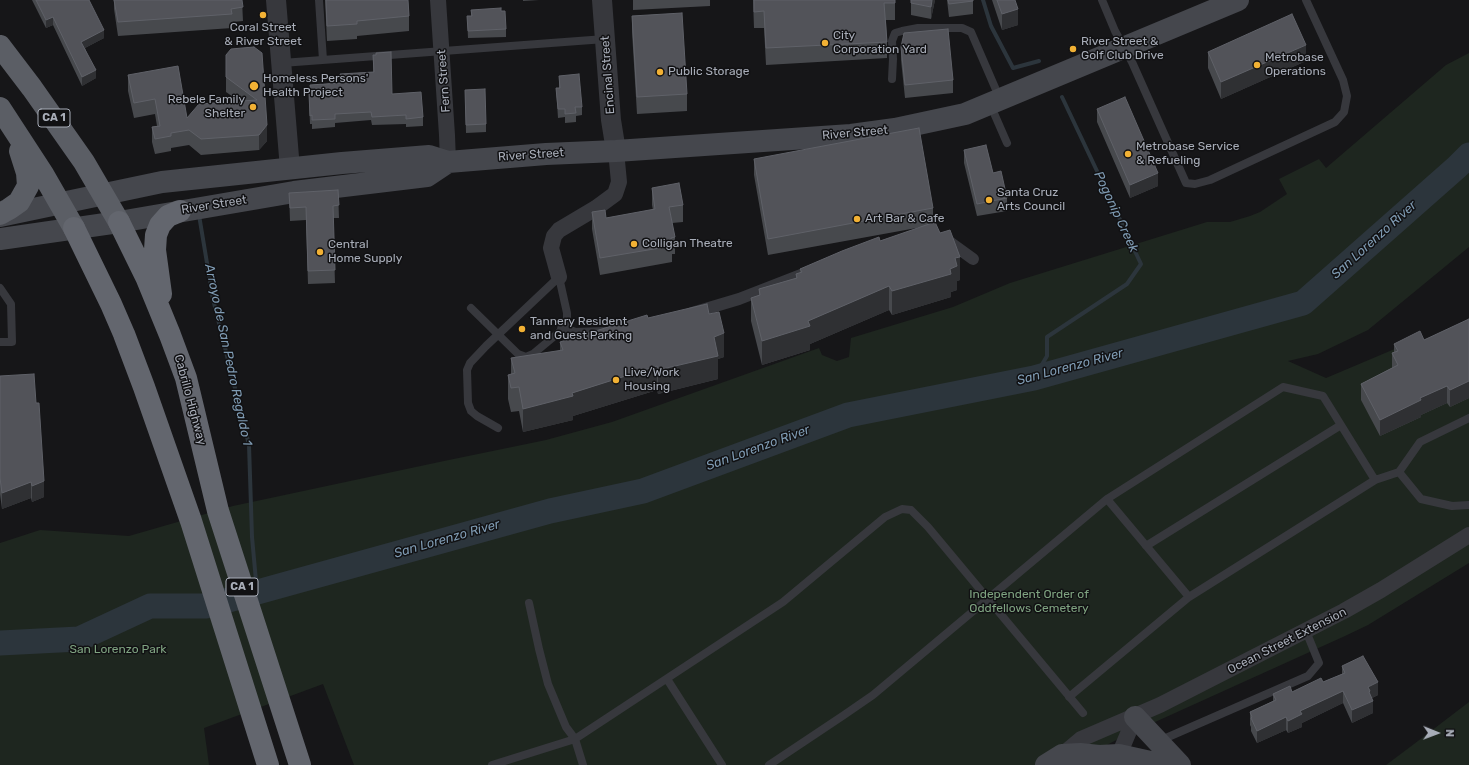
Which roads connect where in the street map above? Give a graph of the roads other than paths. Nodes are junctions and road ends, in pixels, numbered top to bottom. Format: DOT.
graph roads {
  1 [pos="276,0"];
  2 [pos="319,0"];
  3 [pos="438,0"];
  4 [pos="602,0"];
  5 [pos="1102,0"];
  6 [pos="1238,0"];
  7 [pos="1306,0"];
  8 [pos="605,39"];
  9 [pos="0,46"];
  10 [pos="1124,47"];
  11 [pos="442,51"];
  12 [pos="323,60"];
  13 [pos="281,63"];
  14 [pos="892,79"];
  15 [pos="995,102"];
  16 [pos="6,117"];
  17 [pos="1007,143"];
  18 [pos="616,150"];
  19 [pos="448,162"];
  20 [pos="290,169"];
  21 [pos="103,194"];
  22 [pos="60,204"];
  23 [pos="180,211"];
  24 [pos="0,215"];
  25 [pos="119,222"];
  26 [pos="74,228"];
  27 [pos="930,235"];
  28 [pos="0,239"];
  29 [pos="973,260"];
  30 [pos="824,266"];
  31 [pos="559,277"];
  32 [pos="0,288"];
  33 [pos="471,308"];
  34 [pos="682,316"];
  35 [pos="165,321"];
  36 [pos="563,329"];
  37 [pos="614,332"];
  38 [pos="497,335"];
  39 [pos="0,342"];
  40 [pos="1469,418"];
  41 [pos="1341,425"];
  42 [pos="498,428"];
  43 [pos="1399,472"];
  44 [pos="1375,480"];
  45 [pos="1107,499"];
  46 [pos="1469,505"];
  47 [pos="1469,535"];
  48 [pos="1146,546"];
  49 [pos="1189,597"];
  50 [pos="988,598"];
  51 [pos="529,603"];
  52 [pos="1306,631"];
  53 [pos="238,672"];
  54 [pos="667,679"];
  55 [pos="1069,696"];
  56 [pos="1083,713"];
  57 [pos="1135,717"];
  58 [pos="575,739"];
  59 [pos="1158,741"];
  60 [pos="1101,759"];
  61 [pos="1054,760"];
  62 [pos="256,765"];
  63 [pos="268,765"];
  64 [pos="300,765"];
  65 [pos="492,765"];
  66 [pos="582,765"];
  67 [pos="722,765"];
  68 [pos="769,765"];
  69 [pos="1164,765"];
  70 [pos="1180,765"];
  1 -- 13 [label="street"];
  2 -- 12 [label="lane"];
  3 -- 11 [label="street, Fern Street"];
  4 -- 8 [label="street, Encinal Street"];
  5 -- 10 [label="lane"];
  6 -- 10 [label="main road, River Street"];
  7 -- 10 [label="lane"];
  8 -- 11 [label="lane"];
  8 -- 18 [label="street, Encinal Street"];
  9 -- 21 [label="highway, Cabrillo Highway / CA 1"];
  10 -- 15 [label="main road, River Street"];
  11 -- 12 [label="lane"];
  11 -- 19 [label="street, Fern Street"];
  12 -- 13 [label="lane"];
  13 -- 20 [label="street"];
  14 -- 15 [label="lane"];
  15 -- 17 [label="lane"];
  15 -- 18 [label="main road, River Street"];
  16 -- 22 [label="highway, CA 1"];
  16 -- 24 [label="highway"];
  18 -- 19 [label="main road, River Street"];
  18 -- 31 [label="street"];
  19 -- 20 [label="main road, River Street"];
  19 -- 23 [label="main road, River Street"];
  20 -- 21 [label="main road, River Street"];
  21 -- 22 [label="main road, River Street"];
  21 -- 25 [label="highway, Cabrillo Highway / CA 1"];
  22 -- 24 [label="main road, River Street"];
  22 -- 26 [label="highway, CA 1"];
  23 -- 25 [label="main road, River Street"];
  23 -- 35 [label="highway"];
  25 -- 26 [label="main road, River Street"];
  25 -- 35 [label="highway, Cabrillo Highway / CA 1"];
  26 -- 28 [label="main road, River Street"];
  26 -- 53 [label="highway, CA 1"];
  27 -- 29 [label="street"];
  30 -- 34 [label="street"];
  31 -- 36 [label="lane"];
  31 -- 38 [label="lane"];
  32 -- 39 [label="lane"];
  33 -- 38 [label="lane"];
  35 -- 64 [label="highway, Cabrillo Highway / CA 1"];
  36 -- 37 [label="street"];
  36 -- 38 [label="lane"];
  38 -- 42 [label="lane"];
  40 -- 43 [label="lane"];
  41 -- 44 [label="lane"];
  41 -- 45 [label="lane"];
  41 -- 48 [label="lane"];
  43 -- 44 [label="lane"];
  43 -- 46 [label="lane"];
  44 -- 49 [label="lane"];
  45 -- 48 [label="lane"];
  45 -- 50 [label="lane"];
  47 -- 52 [label="street, Ocean Street Extension"];
  48 -- 49 [label="lane"];
  49 -- 55 [label="lane"];
  50 -- 54 [label="lane"];
  50 -- 55 [label="lane"];
  50 -- 68 [label="lane"];
  51 -- 58 [label="lane"];
  52 -- 57 [label="street, Ocean Street Extension"];
  52 -- 59 [label="lane"];
  53 -- 62 [label="highway"];
  53 -- 63 [label="highway, CA 1"];
  54 -- 58 [label="lane"];
  54 -- 67 [label="lane"];
  55 -- 56 [label="lane"];
  57 -- 59 [label="main road"];
  57 -- 60 [label="street"];
  57 -- 61 [label="street, Ocean Street Extension"];
  58 -- 65 [label="lane"];
  58 -- 66 [label="lane"];
  59 -- 70 [label="main road"];
  60 -- 61 [label="main road"];
  60 -- 69 [label="main road"];
}
